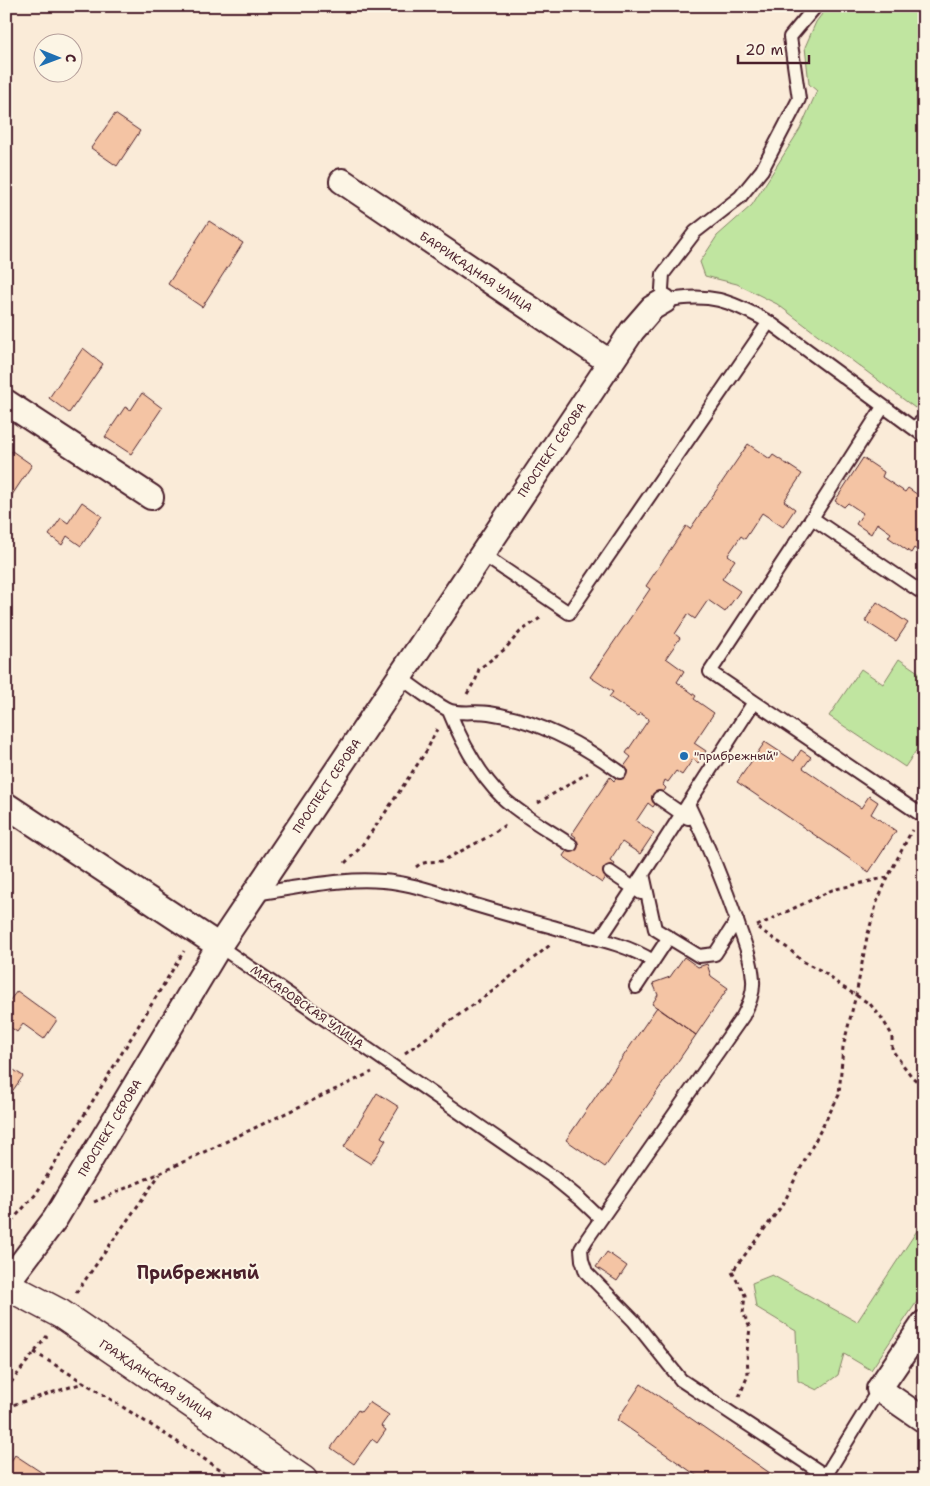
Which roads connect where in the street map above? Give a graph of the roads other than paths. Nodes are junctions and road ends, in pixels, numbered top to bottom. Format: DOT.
graph roads {
  1 [pos="816,6"];
  2 [pos="342,181"];
  3 [pos="664,301"];
  4 [pos="769,322"];
  5 [pos="611,363"];
  6 [pos="6,402"];
  7 [pos="883,407"];
  8 [pos="924,420"];
  9 [pos="913,428"];
  10 [pos="924,436"];
  11 [pos="151,497"];
  12 [pos="812,518"];
  13 [pos="482,554"];
  14 [pos="924,594"];
  15 [pos="400,677"];
  16 [pos="754,702"];
  17 [pos="449,711"];
  18 [pos="620,772"];
  19 [pos="660,798"];
  20 [pos="6,804"];
  21 [pos="685,809"];
  22 [pos="922,811"];
  23 [pos="571,845"];
  24 [pos="610,872"];
  25 [pos="643,874"];
  26 [pos="634,888"];
  27 [pos="254,894"];
  28 [pos="649,899"];
  29 [pos="737,920"];
  30 [pos="669,937"];
  31 [pos="600,939"];
  32 [pos="219,946"];
  33 [pos="654,961"];
  34 [pos="636,988"];
  35 [pos="601,1219"];
  36 [pos="6,1284"];
  37 [pos="924,1324"];
  38 [pos="879,1389"];
  39 [pos="924,1420"];
  40 [pos="829,1478"];
  41 [pos="302,1480"];
  1 -- 3 [label="lane"];
  2 -- 5 [label="street, БАРРИКАДНАЯ УЛИЦА"];
  3 -- 4 [label="lane"];
  3 -- 5 [label="street, ПРОСПЕКТ СЕРОВА"];
  4 -- 7 [label="lane"];
  4 -- 13 [label="lane"];
  5 -- 13 [label="street, ПРОСПЕКТ СЕРОВА"];
  6 -- 11 [label="street"];
  7 -- 9 [label="lane"];
  7 -- 12 [label="lane"];
  8 -- 9 [label="lane"];
  9 -- 10 [label="lane"];
  12 -- 14 [label="lane"];
  12 -- 16 [label="lane"];
  13 -- 15 [label="street, ПРОСПЕКТ СЕРОВА"];
  15 -- 17 [label="lane"];
  15 -- 27 [label="street, ПРОСПЕКТ СЕРОВА"];
  16 -- 21 [label="lane"];
  16 -- 22 [label="lane"];
  17 -- 18 [label="lane"];
  17 -- 23 [label="lane"];
  19 -- 21 [label="lane"];
  20 -- 32 [label="street, МАКАРОВСКАЯ УЛИЦА"];
  21 -- 25 [label="lane"];
  21 -- 29 [label="lane"];
  24 -- 26 [label="lane"];
  25 -- 26 [label="lane"];
  25 -- 28 [label="lane"];
  26 -- 28 [label="lane"];
  26 -- 31 [label="lane"];
  27 -- 31 [label="lane"];
  27 -- 32 [label="street, ПРОСПЕКТ СЕРОВА"];
  28 -- 30 [label="lane"];
  29 -- 30 [label="lane"];
  29 -- 35 [label="lane"];
  30 -- 33 [label="lane"];
  31 -- 33 [label="lane"];
  32 -- 35 [label="lane, МАКАРОВСКАЯ УЛИЦА"];
  32 -- 36 [label="street, ПРОСПЕКТ СЕРОВА"];
  33 -- 34 [label="lane"];
  35 -- 40 [label="lane"];
  36 -- 41 [label="street, ГРАЖДАНСКАЯ УЛИЦА"];
  37 -- 38 [label="street"];
  38 -- 39 [label="street"];
  38 -- 40 [label="lane"];
}
